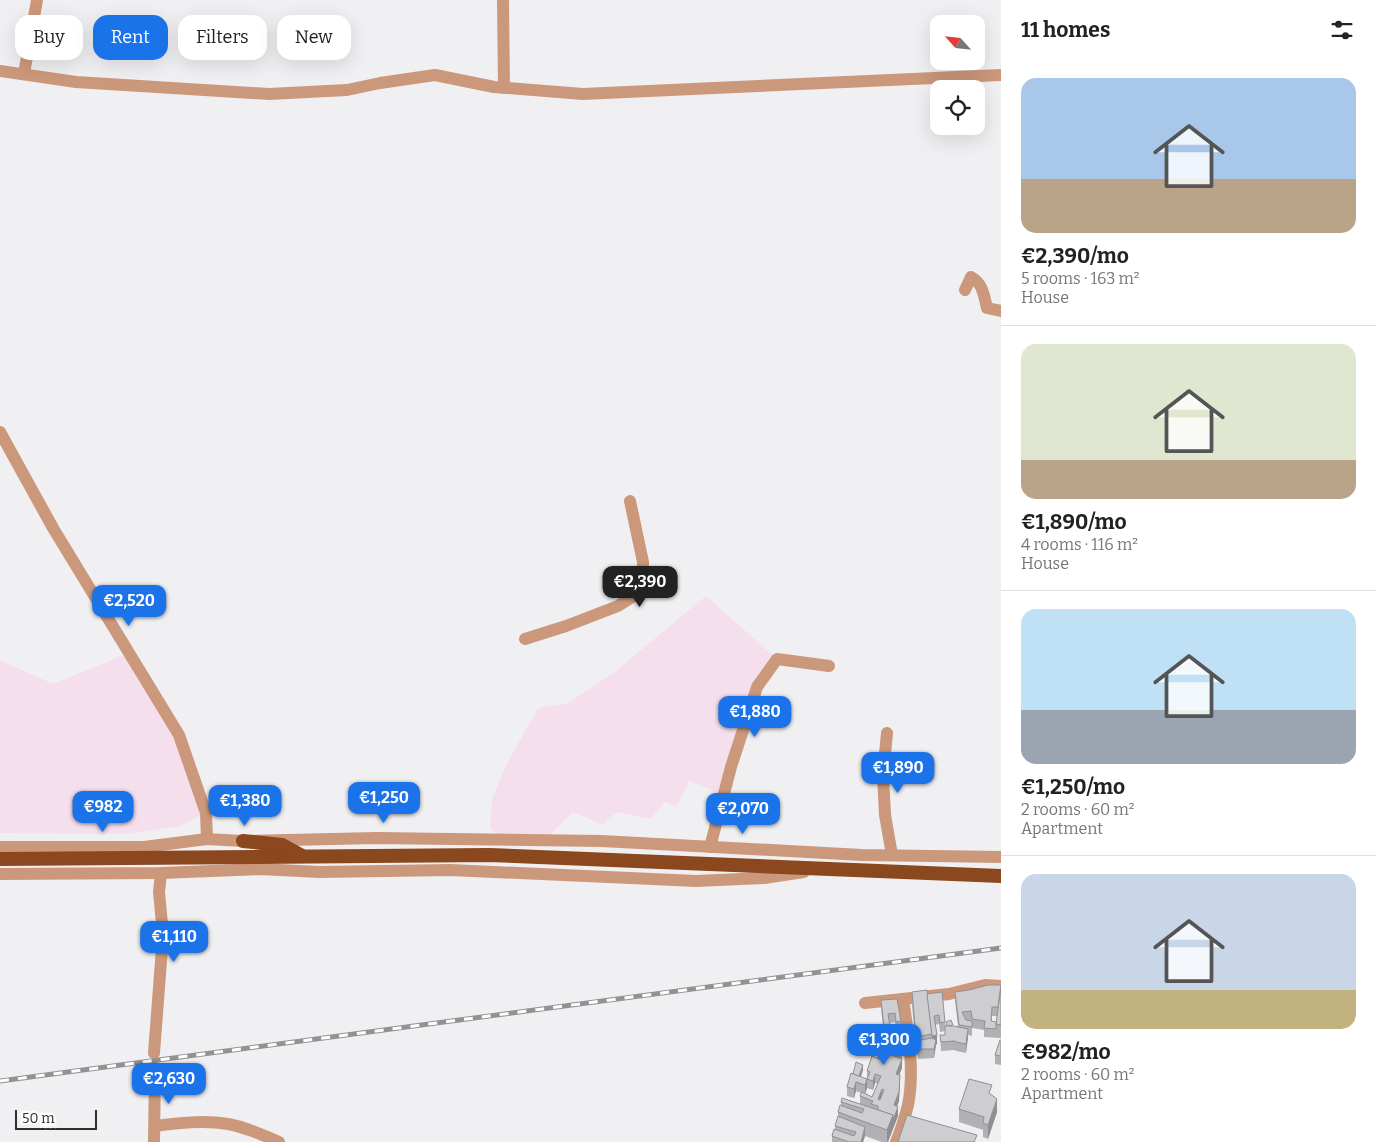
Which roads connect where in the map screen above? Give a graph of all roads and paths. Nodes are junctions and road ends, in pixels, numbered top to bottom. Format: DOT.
graph roads {
  1 [pos="37,0"];
  2 [pos="503,0"];
  3 [pos="0,71"];
  4 [pos="24,74"];
  5 [pos="1001,74"];
  6 [pos="504,88"];
  7 [pos="965,290"];
  8 [pos="1001,311"];
  9 [pos="2,439"];
  10 [pos="630,501"];
  11 [pos="525,639"];
  12 [pos="829,666"];
  13 [pos="887,733"];
  14 [pos="207,839"];
  15 [pos="243,841"];
  16 [pos="710,846"];
  17 [pos="0,847"];
  18 [pos="892,855"];
  19 [pos="1001,857"];
  20 [pos="305,858"];
  21 [pos="0,859"];
  22 [pos="824,869"];
  23 [pos="160,873"];
  24 [pos="0,874"];
  25 [pos="1001,876"];
  26 [pos="1001,986"];
  27 [pos="903,999"];
  28 [pos="865,1003"];
  29 [pos="154,1053"];
  30 [pos="155,1068"];
  31 [pos="155,1126"];
  32 [pos="154,1142"];
  33 [pos="279,1142"];
  34 [pos="896,1142"];
  1 -- 4 [label="street"];
  2 -- 6 [label="street"];
  3 -- 4 [label="street"];
  4 -- 6 [label="street"];
  5 -- 6 [label="street"];
  7 -- 8 [label="street"];
  9 -- 14 [label="street"];
  10 -- 11 [label="street"];
  12 -- 16 [label="street"];
  13 -- 18 [label="street"];
  14 -- 15 [label="street"];
  14 -- 17 [label="street"];
  15 -- 16 [label="street"];
  15 -- 20 [label="highway"];
  16 -- 18 [label="street"];
  18 -- 19 [label="street"];
  20 -- 21 [label="highway"];
  20 -- 22 [label="highway"];
  22 -- 23 [label="street"];
  22 -- 25 [label="highway"];
  23 -- 24 [label="street"];
  23 -- 29 [label="street"];
  26 -- 27 [label="street"];
  27 -- 28 [label="street"];
  27 -- 34 [label="street"];
  30 -- 31 [label="street"];
  31 -- 32 [label="street"];
  31 -- 33 [label="street"];
}
